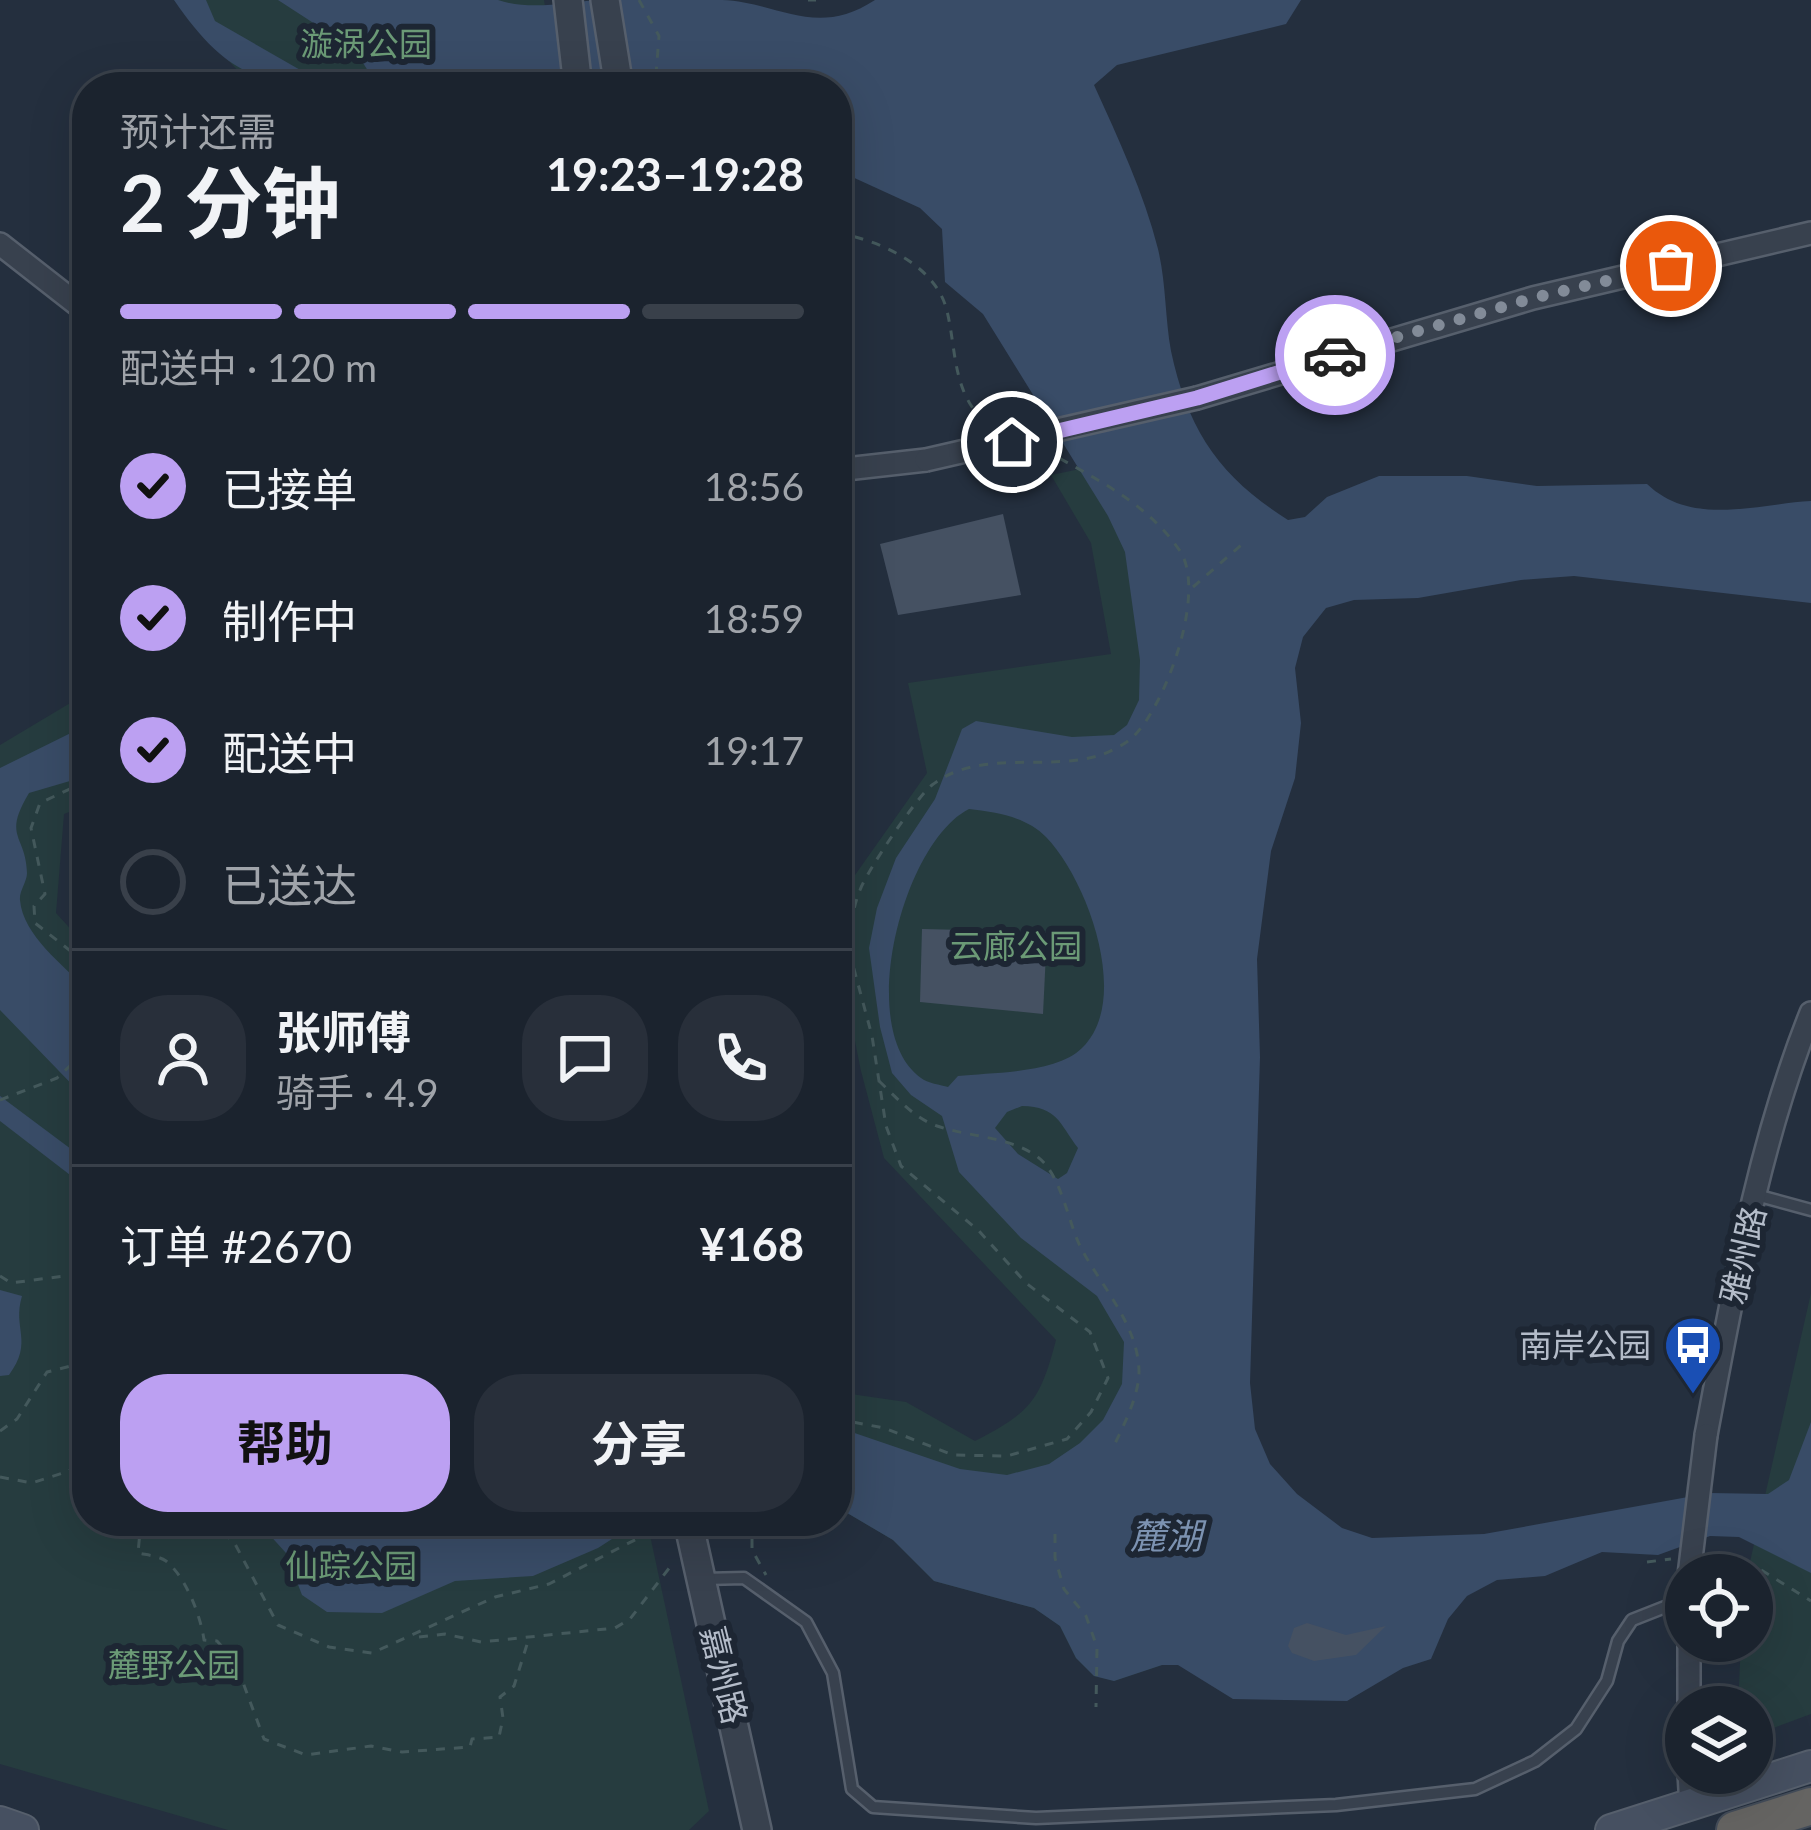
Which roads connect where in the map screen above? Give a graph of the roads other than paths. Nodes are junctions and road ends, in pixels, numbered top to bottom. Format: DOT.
graph roads {
  1 [pos="568,0"];
  2 [pos="605,0"];
  3 [pos="576,72"];
  4 [pos="617,72"];
  5 [pos="1811,233"];
  6 [pos="0,244"];
  7 [pos="72,300"];
  8 [pos="852,468"];
  9 [pos="1811,1013"];
  10 [pos="1756,1195"];
  11 [pos="1811,1210"];
  12 [pos="691,1536"];
  13 [pos="1692,1554"];
  14 [pos="701,1580"];
  15 [pos="1665,1606"];
  16 [pos="1811,1766"];
  17 [pos="1690,1794"];
  18 [pos="1811,1806"];
  19 [pos="1691,1807"];
  20 [pos="0,1822"];
  21 [pos="23,1830"];
  22 [pos="757,1830"];
  23 [pos="1611,1830"];
  24 [pos="1735,1830"];
  1 -- 3 [label="street"];
  2 -- 4 [label="street"];
  5 -- 8 [label="street, bridge"];
  6 -- 7 [label="street"];
  9 -- 10 [label="street, 雅州路"];
  10 -- 11 [label="lane"];
  10 -- 13 [label="street, 雅州路, bridge"];
  12 -- 14 [label="street, 嘉州路"];
  14 -- 15 [label="lane"];
  14 -- 22 [label="street, 嘉州路"];
  16 -- 19 [label="main road"];
  17 -- 19 [label="street"];
  18 -- 24 [label="highway"];
  19 -- 23 [label="main road"];
  20 -- 21 [label="main road"];
}
